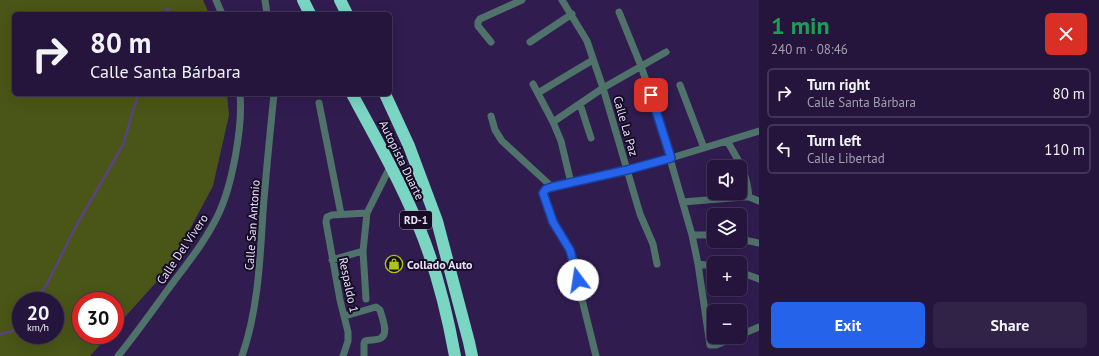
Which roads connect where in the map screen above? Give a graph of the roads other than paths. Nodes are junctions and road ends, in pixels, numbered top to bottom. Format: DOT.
graph roads {
  1 [pos="216,0"];
  2 [pos="265,0"];
  3 [pos="303,0"];
  4 [pos="340,0"];
  5 [pos="562,0"];
  6 [pos="519,1"];
  7 [pos="221,12"];
  8 [pos="267,12"];
  9 [pos="309,12"];
  10 [pos="346,12"];
  11 [pos="619,12"];
  12 [pos="572,14"];
  13 [pos="491,42"];
  14 [pos="530,42"];
  15 [pos="666,52"];
  16 [pos="593,60"];
  17 [pos="641,66"];
  18 [pos="533,84"];
  19 [pos="680,85"];
  20 [pos="603,88"];
  21 [pos="538,94"];
  22 [pos="240,96"];
  23 [pos="274,96"];
  24 [pos="353,96"];
  25 [pos="386,96"];
  26 [pos="319,103"];
  27 [pos="580,104"];
  28 [pos="491,116"];
  29 [pos="553,122"];
  30 [pos="759,131"];
  31 [pos="591,138"];
  32 [pos="727,141"];
  33 [pos="704,148"];
  34 [pos="671,158"];
  35 [pos="391,165"];
  36 [pos="627,170"];
  37 [pos="571,183"];
  38 [pos="552,187"];
  39 [pos="749,197"];
  40 [pos="759,201"];
  41 [pos="683,202"];
  42 [pos="366,213"];
  43 [pos="341,214"];
  44 [pos="692,235"];
  45 [pos="707,235"];
  46 [pos="747,240"];
  47 [pos="759,243"];
  48 [pos="363,251"];
  49 [pos="332,260"];
  50 [pos="657,264"];
  51 [pos="698,264"];
  52 [pos="707,265"];
  53 [pos="747,275"];
  54 [pos="759,279"];
  55 [pos="366,299"];
  56 [pos="344,316"];
  57 [pos="707,325"];
  58 [pos="759,327"];
  59 [pos="747,332"];
  60 [pos="118,356"];
  61 [pos="242,356"];
  62 [pos="343,356"];
  63 [pos="364,356"];
  64 [pos="455,356"];
  65 [pos="472,356"];
  66 [pos="596,356"];
  1 -- 7 [label="street"];
  2 -- 8 [label="street"];
  3 -- 9 [label="highway"];
  4 -- 10 [label="highway"];
  5 -- 12 [label="street, Calle La Paz"];
  6 -- 13 [label="street"];
  11 -- 17 [label="street"];
  12 -- 14 [label="street"];
  12 -- 16 [label="street, Calle La Paz"];
  15 -- 17 [label="street"];
  16 -- 20 [label="street, Calle La Paz"];
  16 -- 21 [label="street"];
  17 -- 20 [label="street"];
  17 -- 34 [label="street"];
  18 -- 21 [label="street"];
  19 -- 33 [label="street"];
  20 -- 27 [label="street"];
  20 -- 36 [label="street, Calle La Paz"];
  21 -- 29 [label="street"];
  22 -- 60 [label="street, Calle Del Vivero"];
  23 -- 61 [label="street, Calle San Antonio"];
  24 -- 35 [label="highway, Autopista Duarte / RD-1"];
  25 -- 65 [label="highway, Autopista Duarte / RD-1"];
  26 -- 43 [label="street"];
  27 -- 29 [label="street"];
  27 -- 31 [label="street"];
  28 -- 38 [label="street"];
  29 -- 37 [label="street"];
  30 -- 32 [label="street"];
  32 -- 33 [label="street"];
  32 -- 39 [label="street"];
  33 -- 34 [label="street"];
  34 -- 36 [label="street"];
  34 -- 41 [label="street"];
  35 -- 42 [label="street"];
  35 -- 64 [label="highway, Autopista Duarte / RD-1"];
  36 -- 37 [label="street"];
  36 -- 50 [label="street, Calle La Paz"];
  37 -- 38 [label="street"];
  38 -- 66 [label="street"];
  39 -- 40 [label="street"];
  39 -- 41 [label="street"];
  41 -- 44 [label="street"];
  42 -- 43 [label="street"];
  42 -- 48 [label="street"];
  43 -- 49 [label="street, Respaldo 1"];
  44 -- 45 [label="street"];
  44 -- 51 [label="street"];
  46 -- 47 [label="street"];
  48 -- 49 [label="street"];
  48 -- 55 [label="street"];
  49 -- 56 [label="street, Respaldo 1"];
  51 -- 52 [label="street"];
  51 -- 57 [label="street"];
  53 -- 54 [label="street"];
  56 -- 62 [label="street, Respaldo 1"];
  56 -- 63 [label="street"];
  58 -- 59 [label="street"];
}
